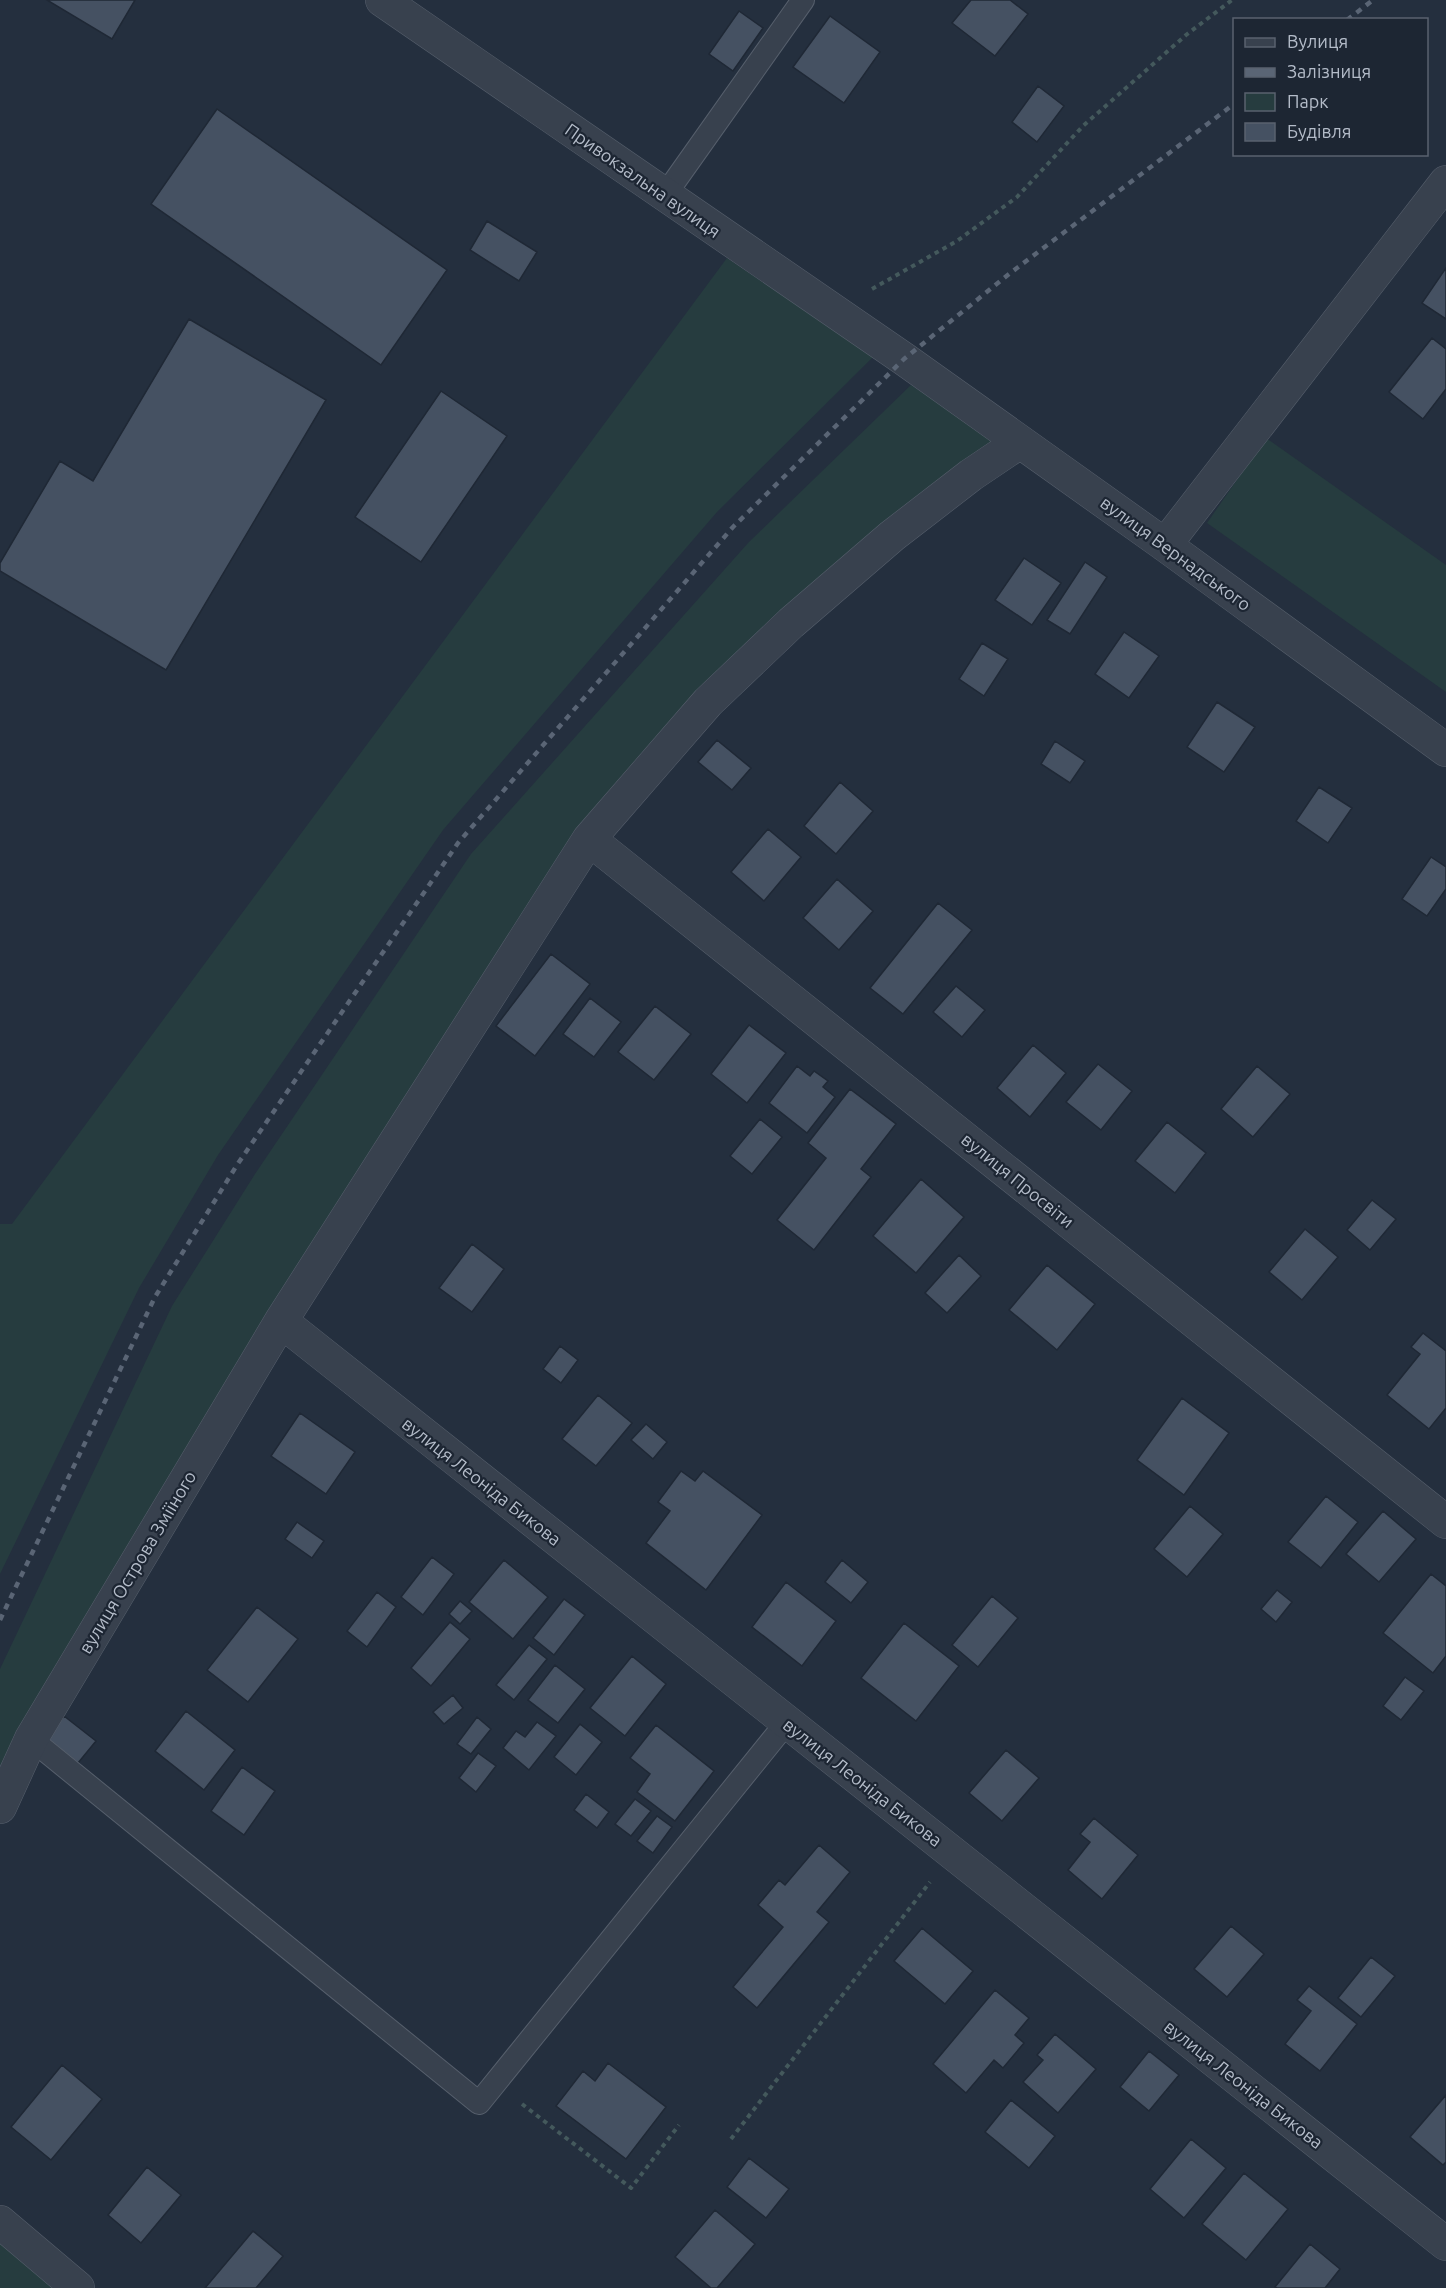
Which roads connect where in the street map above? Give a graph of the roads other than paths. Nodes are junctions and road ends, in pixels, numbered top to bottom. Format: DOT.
graph roads {
  1 [pos="382,0"];
  2 [pos="803,0"];
  3 [pos="1446,182"];
  4 [pos="665,195"];
  5 [pos="904,359"];
  6 [pos="1020,442"];
  7 [pos="1165,545"];
  8 [pos="1446,750"];
  9 [pos="589,839"];
  10 [pos="281,1321"];
  11 [pos="1446,1522"];
  12 [pos="787,1722"];
  13 [pos="31,1739"];
  14 [pos="0,1807"];
  15 [pos="0,2222"];
  16 [pos="1446,2244"];
  17 [pos="78,2288"];
  1 -- 4 [label="street, Привокзальна вулиця"];
  2 -- 4 [label="lane"];
  3 -- 7 [label="street"];
  4 -- 5 [label="street, Привокзальна вулиця"];
  5 -- 6 [label="street, вулиця Вернадського"];
  6 -- 7 [label="street, вулиця Вернадського"];
  6 -- 9 [label="street, вулиця Острова Зміїного"];
  7 -- 8 [label="street, вулиця Вернадського"];
  9 -- 10 [label="street, вулиця Острова Зміїного"];
  9 -- 11 [label="street, вулиця Просвіти"];
  10 -- 12 [label="street, вулиця Леоніда Бикова"];
  10 -- 13 [label="street, вулиця Острова Зміїного"];
  12 -- 13 [label="lane"];
  12 -- 16 [label="street, вулиця Леоніда Бикова"];
  13 -- 14 [label="street, вулиця Острова Зміїного"];
  15 -- 17 [label="street"];
}
